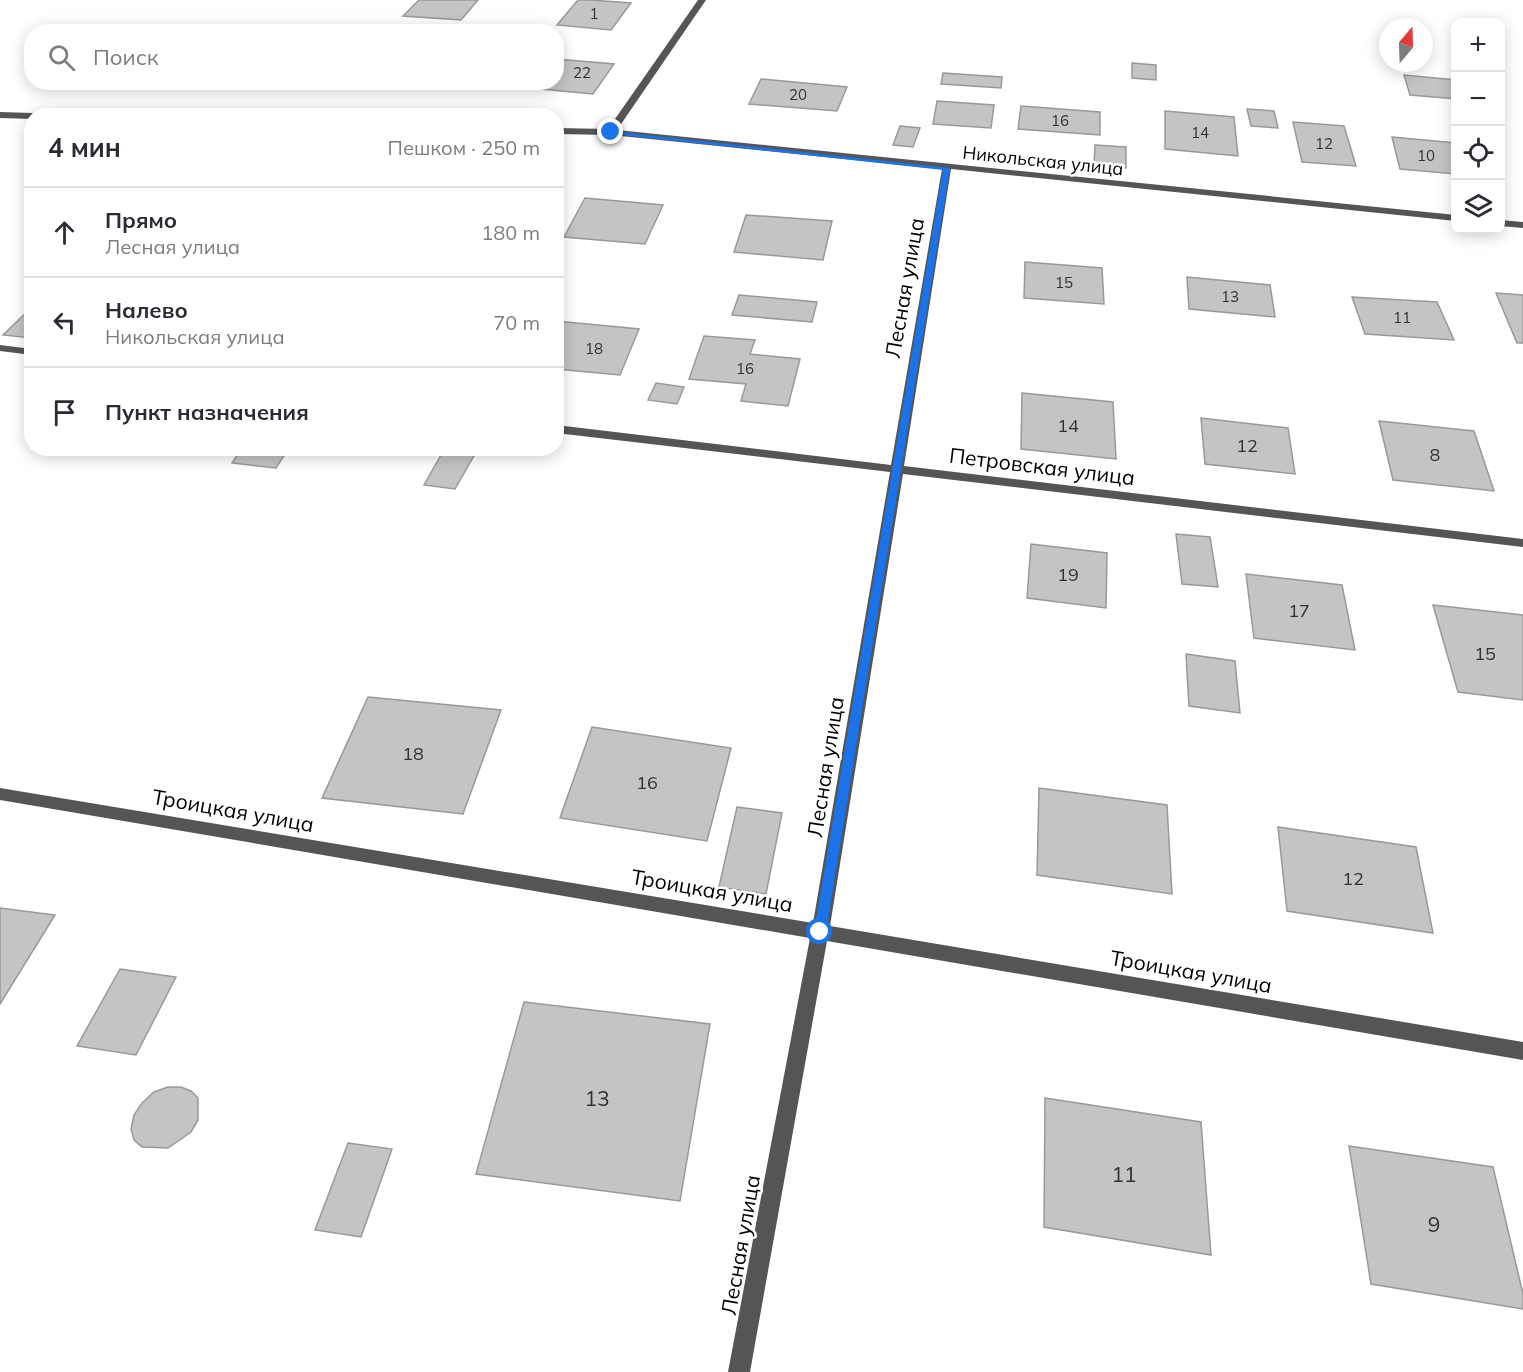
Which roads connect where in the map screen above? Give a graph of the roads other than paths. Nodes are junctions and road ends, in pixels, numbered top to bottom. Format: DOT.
graph roads {
  1 [pos="702,0"];
  2 [pos="0,115"];
  3 [pos="24,116"];
  4 [pos="564,131"];
  5 [pos="611,132"];
  6 [pos="947,168"];
  7 [pos="1451,218"];
  8 [pos="1505,223"];
  9 [pos="1523,225"];
  10 [pos="0,348"];
  11 [pos="24,351"];
  12 [pos="564,430"];
  13 [pos="896,469"];
  14 [pos="1523,543"];
  15 [pos="0,794"];
  16 [pos="820,932"];
  17 [pos="1523,1052"];
  18 [pos="740,1372"];
  1 -- 5 [label="street"];
  2 -- 3 [label="street"];
  4 -- 5 [label="street, Никольская улица"];
  5 -- 6 [label="street, Никольская улица"];
  6 -- 7 [label="street, Никольская улица"];
  6 -- 13 [label="street, Лесная улица"];
  8 -- 9 [label="street"];
  10 -- 11 [label="street"];
  12 -- 13 [label="street, Петровская улица"];
  13 -- 14 [label="street, Петровская улица"];
  13 -- 16 [label="street, Лесная улица"];
  15 -- 16 [label="street, Троицкая улица"];
  16 -- 17 [label="street, Троицкая улица"];
  16 -- 18 [label="street, Лесная улица"];
}
